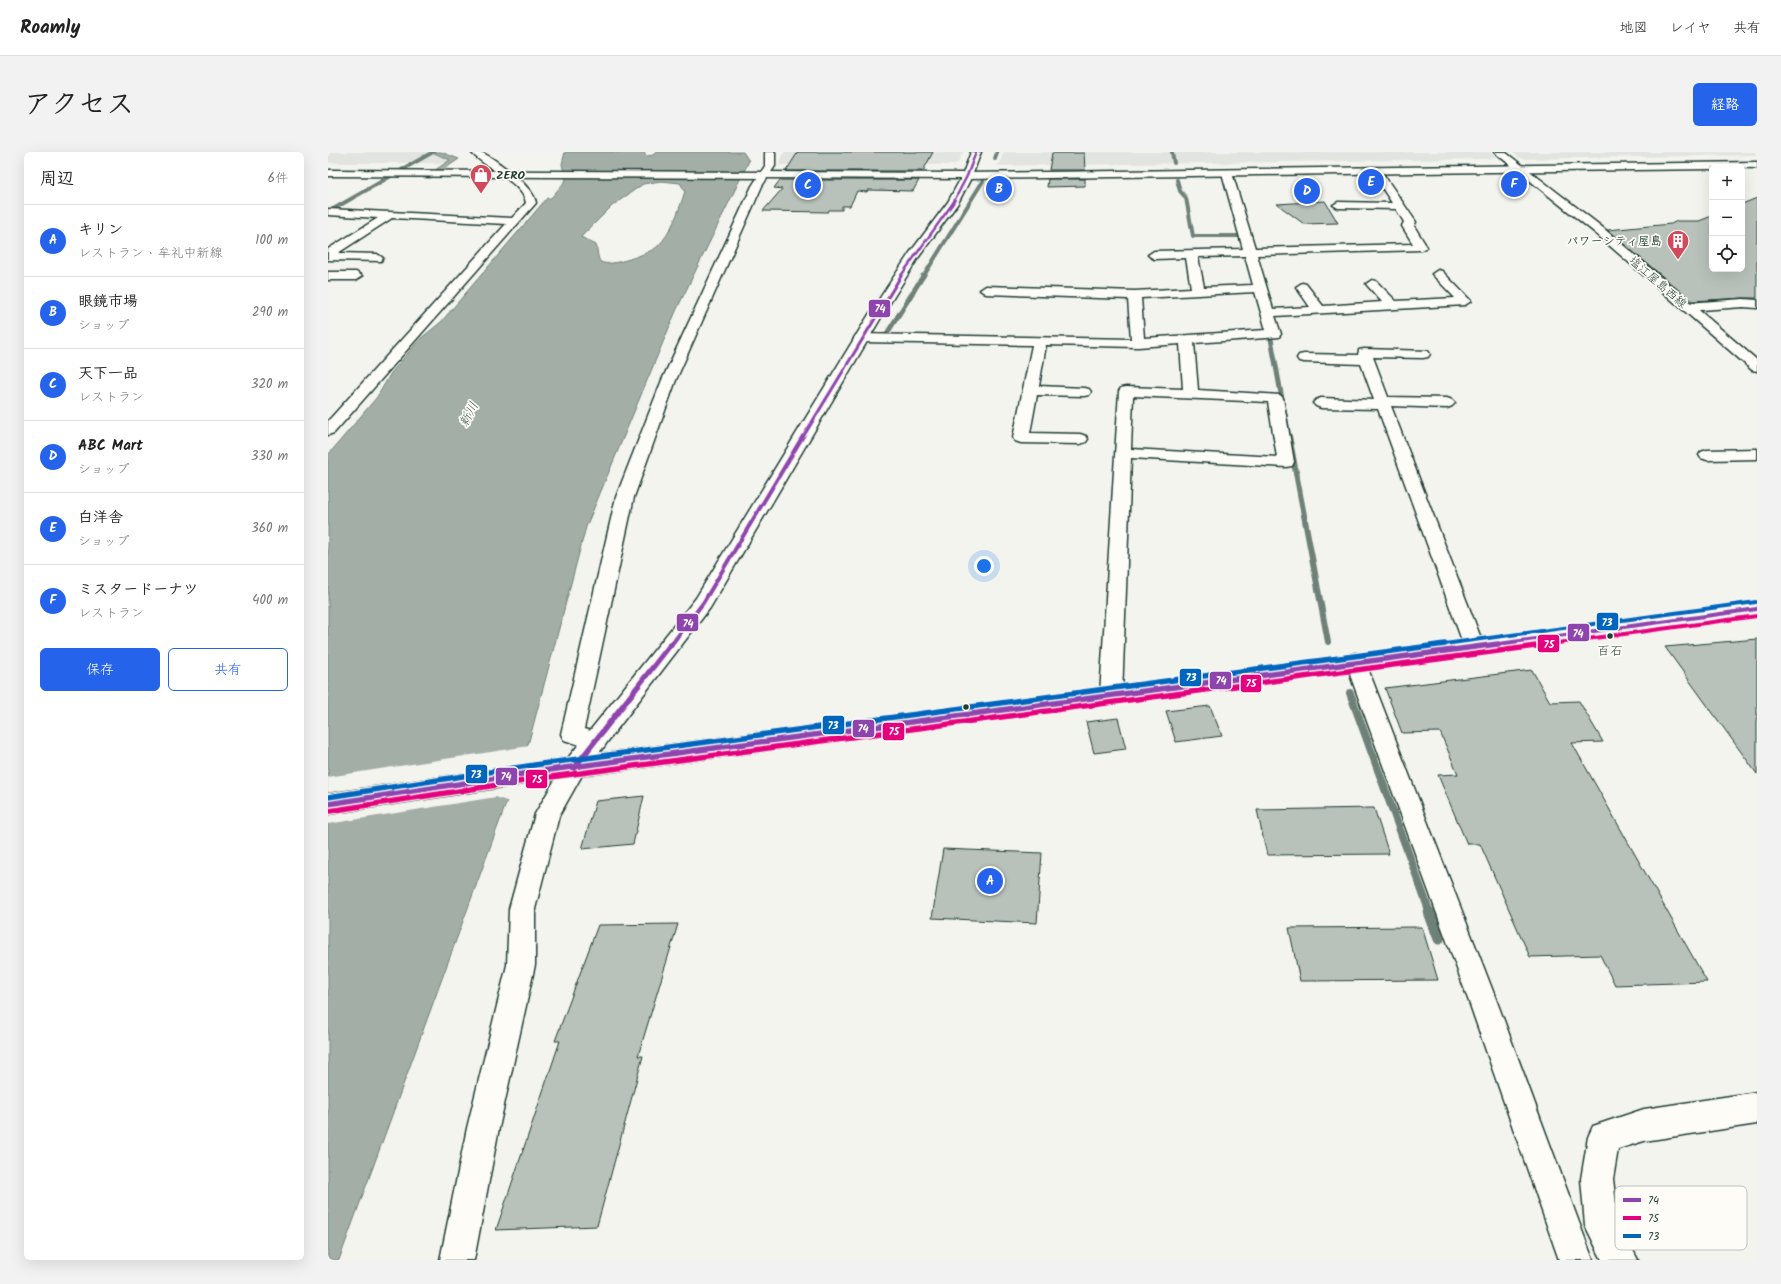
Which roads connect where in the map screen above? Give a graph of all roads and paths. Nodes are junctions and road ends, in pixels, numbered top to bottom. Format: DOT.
graph roads {
  1 [pos="476,152"];
  2 [pos="770,152"];
  3 [pos="976,152"];
  4 [pos="1499,152"];
  5 [pos="1757,159"];
  6 [pos="1757,165"];
  7 [pos="1517,166"];
  8 [pos="328,168"];
  9 [pos="506,172"];
  10 [pos="328,173"];
  11 [pos="764,173"];
  12 [pos="968,173"];
  13 [pos="1227,173"];
  14 [pos="1380,177"];
  15 [pos="1338,205"];
  16 [pos="1400,206"];
  17 [pos="328,212"];
  18 [pos="390,215"];
  19 [pos="515,221"];
  20 [pos="1250,252"];
  21 [pos="1191,254"];
  22 [pos="328,255"];
  23 [pos="1154,255"];
  24 [pos="377,258"];
  25 [pos="1438,274"];
  26 [pos="328,276"];
  27 [pos="356,276"];
  28 [pos="1372,284"];
  29 [pos="1302,287"];
  30 [pos="1260,288"];
  31 [pos="986,290"];
  32 [pos="1198,291"];
  33 [pos="1134,294"];
  34 [pos="1757,304"];
  35 [pos="1392,305"];
  36 [pos="1687,307"];
  37 [pos="1319,310"];
  38 [pos="1268,313"];
  39 [pos="1236,323"];
  40 [pos="1121,337"];
  41 [pos="861,338"];
  42 [pos="1138,340"];
  43 [pos="1187,340"];
  44 [pos="1040,342"];
  45 [pos="1423,354"];
  46 [pos="1304,358"];
  47 [pos="1366,360"];
  48 [pos="1757,367"];
  49 [pos="1030,390"];
  50 [pos="1084,392"];
  51 [pos="1191,394"];
  52 [pos="1321,403"];
  53 [pos="1382,403"];
  54 [pos="1447,403"];
  55 [pos="328,430"];
  56 [pos="1080,439"];
  57 [pos="1123,454"];
  58 [pos="1757,454"];
  59 [pos="1707,455"];
  60 [pos="1757,609"];
  61 [pos="1474,646"];
  62 [pos="1355,661"];
  63 [pos="1111,695"];
  64 [pos="596,741"];
  65 [pos="574,768"];
  66 [pos="328,804"];
  67 [pos="1757,1108"];
  68 [pos="1615,1249"];
  69 [pos="1616,1250"];
  70 [pos="457,1260"];
  71 [pos="1576,1260"];
  72 [pos="1621,1260"];
  1 -- 9 [label="main road"];
  2 -- 11 [label="main road"];
  3 -- 12 [label="main road"];
  4 -- 7 [label="main road, 塩江屋島西線"];
  5 -- 7 [label="main road"];
  6 -- 7 [label="main road"];
  7 -- 12 [label="main road"];
  7 -- 13 [label="main road"];
  7 -- 36 [label="main road, 塩江屋島西線"];
  8 -- 9 [label="main road"];
  9 -- 10 [label="main road"];
  9 -- 11 [label="main road"];
  9 -- 19 [label="main road"];
  11 -- 12 [label="main road"];
  11 -- 64 [label="main road"];
  12 -- 13 [label="main road"];
  12 -- 41 [label="main road"];
  13 -- 20 [label="main road"];
  14 -- 16 [label="main road"];
  15 -- 16 [label="main road"];
  16 -- 20 [label="main road"];
  17 -- 18 [label="main road"];
  18 -- 19 [label="main road"];
  18 -- 22 [label="main road"];
  19 -- 55 [label="main road"];
  20 -- 21 [label="main road"];
  20 -- 30 [label="main road"];
  21 -- 23 [label="main road"];
  21 -- 32 [label="main road"];
  22 -- 24 [label="main road"];
  25 -- 35 [label="main road"];
  26 -- 27 [label="main road"];
  28 -- 35 [label="main road"];
  29 -- 37 [label="main road"];
  30 -- 32 [label="main road"];
  30 -- 38 [label="main road"];
  31 -- 33 [label="main road"];
  32 -- 33 [label="main road"];
  33 -- 42 [label="main road"];
  34 -- 36 [label="main road"];
  35 -- 37 [label="main road"];
  36 -- 48 [label="main road, 塩江屋島西線"];
  37 -- 38 [label="main road"];
  38 -- 43 [label="main road"];
  39 -- 42 [label="main road"];
  40 -- 42 [label="main road"];
  41 -- 44 [label="main road"];
  41 -- 64 [label="main road"];
  42 -- 43 [label="main road"];
  42 -- 44 [label="main road"];
  43 -- 51 [label="main road"];
  44 -- 49 [label="main road"];
  45 -- 47 [label="main road"];
  46 -- 47 [label="main road"];
  47 -- 53 [label="main road"];
  49 -- 50 [label="main road"];
  49 -- 56 [label="main road"];
  51 -- 57 [label="main road"];
  51 -- 57 [label="main road"];
  52 -- 53 [label="main road"];
  53 -- 54 [label="main road"];
  53 -- 61 [label="main road"];
  57 -- 63 [label="main road"];
  58 -- 59 [label="main road"];
  60 -- 61 [label="main road"];
  61 -- 62 [label="main road"];
  62 -- 63 [label="main road"];
  62 -- 71 [label="main road"];
  63 -- 65 [label="main road"];
  64 -- 65 [label="main road"];
  65 -- 66 [label="main road"];
  65 -- 70 [label="main road"];
  67 -- 68 [label="main road"];
  69 -- 72 [label="main road"];
}
